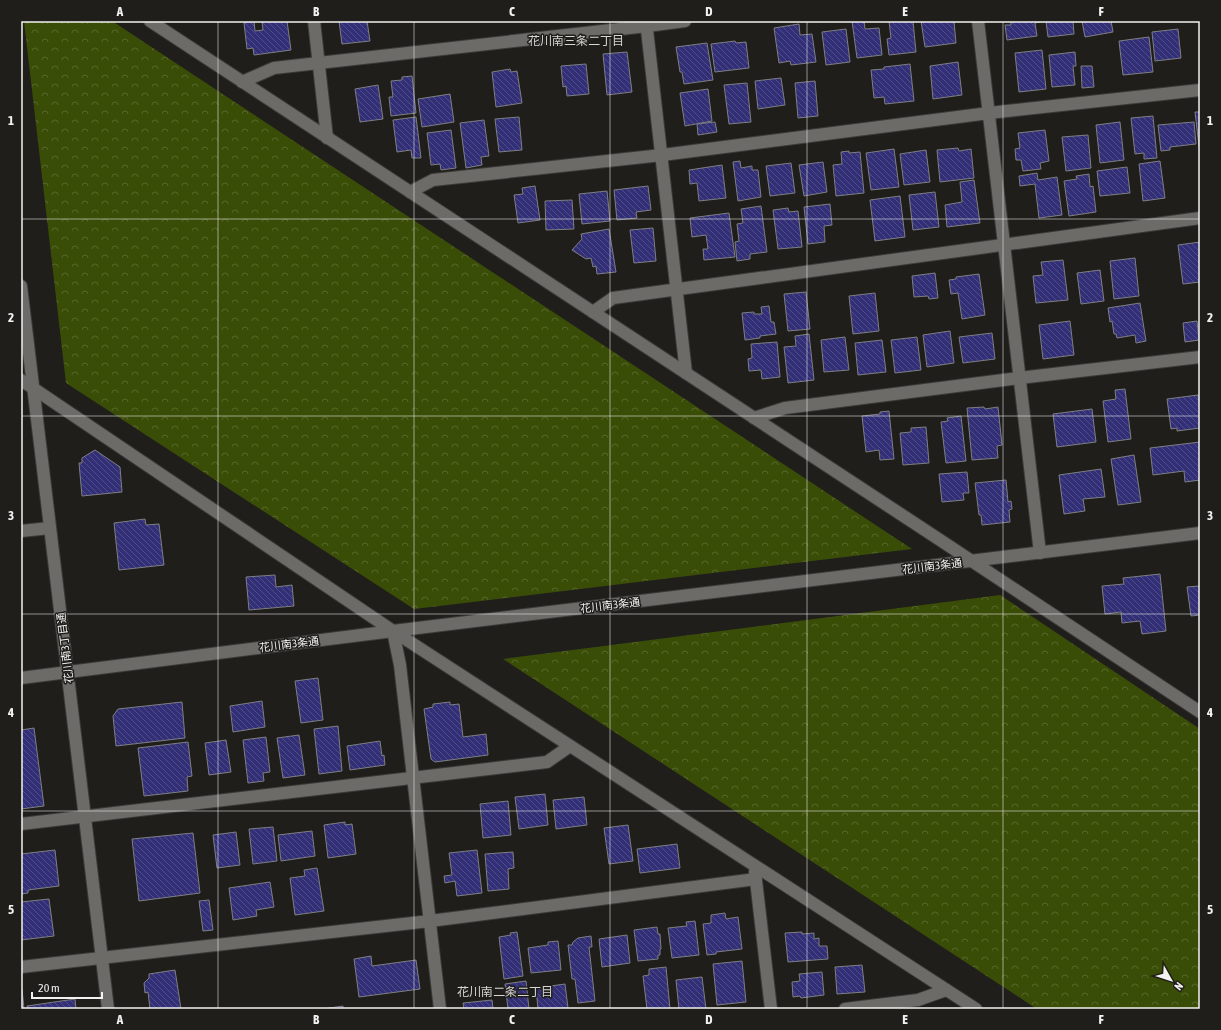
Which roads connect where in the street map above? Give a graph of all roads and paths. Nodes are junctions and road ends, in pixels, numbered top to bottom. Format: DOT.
graph roads {
  1 [pos="150,21"];
  2 [pos="314,21"];
  3 [pos="685,21"];
  4 [pos="978,21"];
  5 [pos="647,24"];
  6 [pos="319,63"];
  7 [pos="242,82"];
  8 [pos="1200,90"];
  9 [pos="988,113"];
  10 [pos="327,138"];
  11 [pos="662,156"];
  12 [pos="410,192"];
  13 [pos="1200,218"];
  14 [pos="1004,246"];
  15 [pos="21,286"];
  16 [pos="676,288"];
  17 [pos="593,312"];
  18 [pos="1200,358"];
  19 [pos="686,373"];
  20 [pos="1019,378"];
  21 [pos="21,380"];
  22 [pos="21,389"];
  23 [pos="34,389"];
  24 [pos="754,418"];
  25 [pos="50,528"];
  26 [pos="21,531"];
  27 [pos="1200,533"];
  28 [pos="1040,553"];
  29 [pos="972,561"];
  30 [pos="393,631"];
  31 [pos="68,673"];
  32 [pos="21,678"];
  33 [pos="1200,712"];
  34 [pos="570,746"];
  35 [pos="413,778"];
  36 [pos="85,817"];
  37 [pos="21,824"];
  38 [pos="754,865"];
  39 [pos="756,879"];
  40 [pos="430,921"];
  41 [pos="102,958"];
  42 [pos="21,967"];
  43 [pos="946,990"];
  44 [pos="108,1009"];
  45 [pos="440,1009"];
  46 [pos="771,1009"];
  47 [pos="845,1009"];
  48 [pos="976,1009"];
  1 -- 7 [label="street"];
  2 -- 6 [label="street"];
  3 -- 5 [label="street"];
  4 -- 9 [label="street"];
  5 -- 6 [label="street"];
  5 -- 11 [label="street"];
  6 -- 7 [label="street"];
  6 -- 10 [label="street"];
  7 -- 10 [label="street"];
  8 -- 9 [label="street"];
  9 -- 11 [label="street"];
  9 -- 14 [label="street"];
  10 -- 12 [label="street"];
  11 -- 12 [label="street"];
  11 -- 16 [label="street"];
  12 -- 17 [label="street"];
  13 -- 14 [label="street"];
  14 -- 16 [label="street"];
  14 -- 20 [label="street"];
  15 -- 23 [label="street, 花川南3丁目通"];
  16 -- 17 [label="street"];
  16 -- 19 [label="street"];
  17 -- 19 [label="street"];
  18 -- 20 [label="street"];
  19 -- 24 [label="street"];
  20 -- 24 [label="street"];
  20 -- 28 [label="street"];
  21 -- 23 [label="street"];
  22 -- 23 [label="street"];
  23 -- 25 [label="street, 花川南3丁目通"];
  23 -- 30 [label="street"];
  24 -- 29 [label="street"];
  25 -- 26 [label="street"];
  25 -- 31 [label="street, 花川南3丁目通"];
  27 -- 28 [label="street, 花川南3条通"];
  28 -- 29 [label="street, 花川南3条通"];
  29 -- 30 [label="street, 花川南3条通"];
  29 -- 33 [label="street"];
  30 -- 31 [label="street, 花川南3条通"];
  30 -- 34 [label="street"];
  30 -- 35 [label="street"];
  31 -- 32 [label="street, 花川南3条通"];
  31 -- 36 [label="street, 花川南3丁目通"];
  34 -- 35 [label="street"];
  34 -- 38 [label="street"];
  35 -- 36 [label="street"];
  35 -- 40 [label="street"];
  36 -- 37 [label="street"];
  36 -- 41 [label="street, 花川南3丁目通"];
  38 -- 39 [label="street"];
  38 -- 43 [label="street"];
  39 -- 40 [label="street"];
  39 -- 46 [label="street"];
  40 -- 41 [label="street"];
  40 -- 45 [label="street"];
  41 -- 42 [label="street"];
  41 -- 44 [label="street, 花川南3丁目通"];
  43 -- 47 [label="street"];
  43 -- 48 [label="street"];
}
